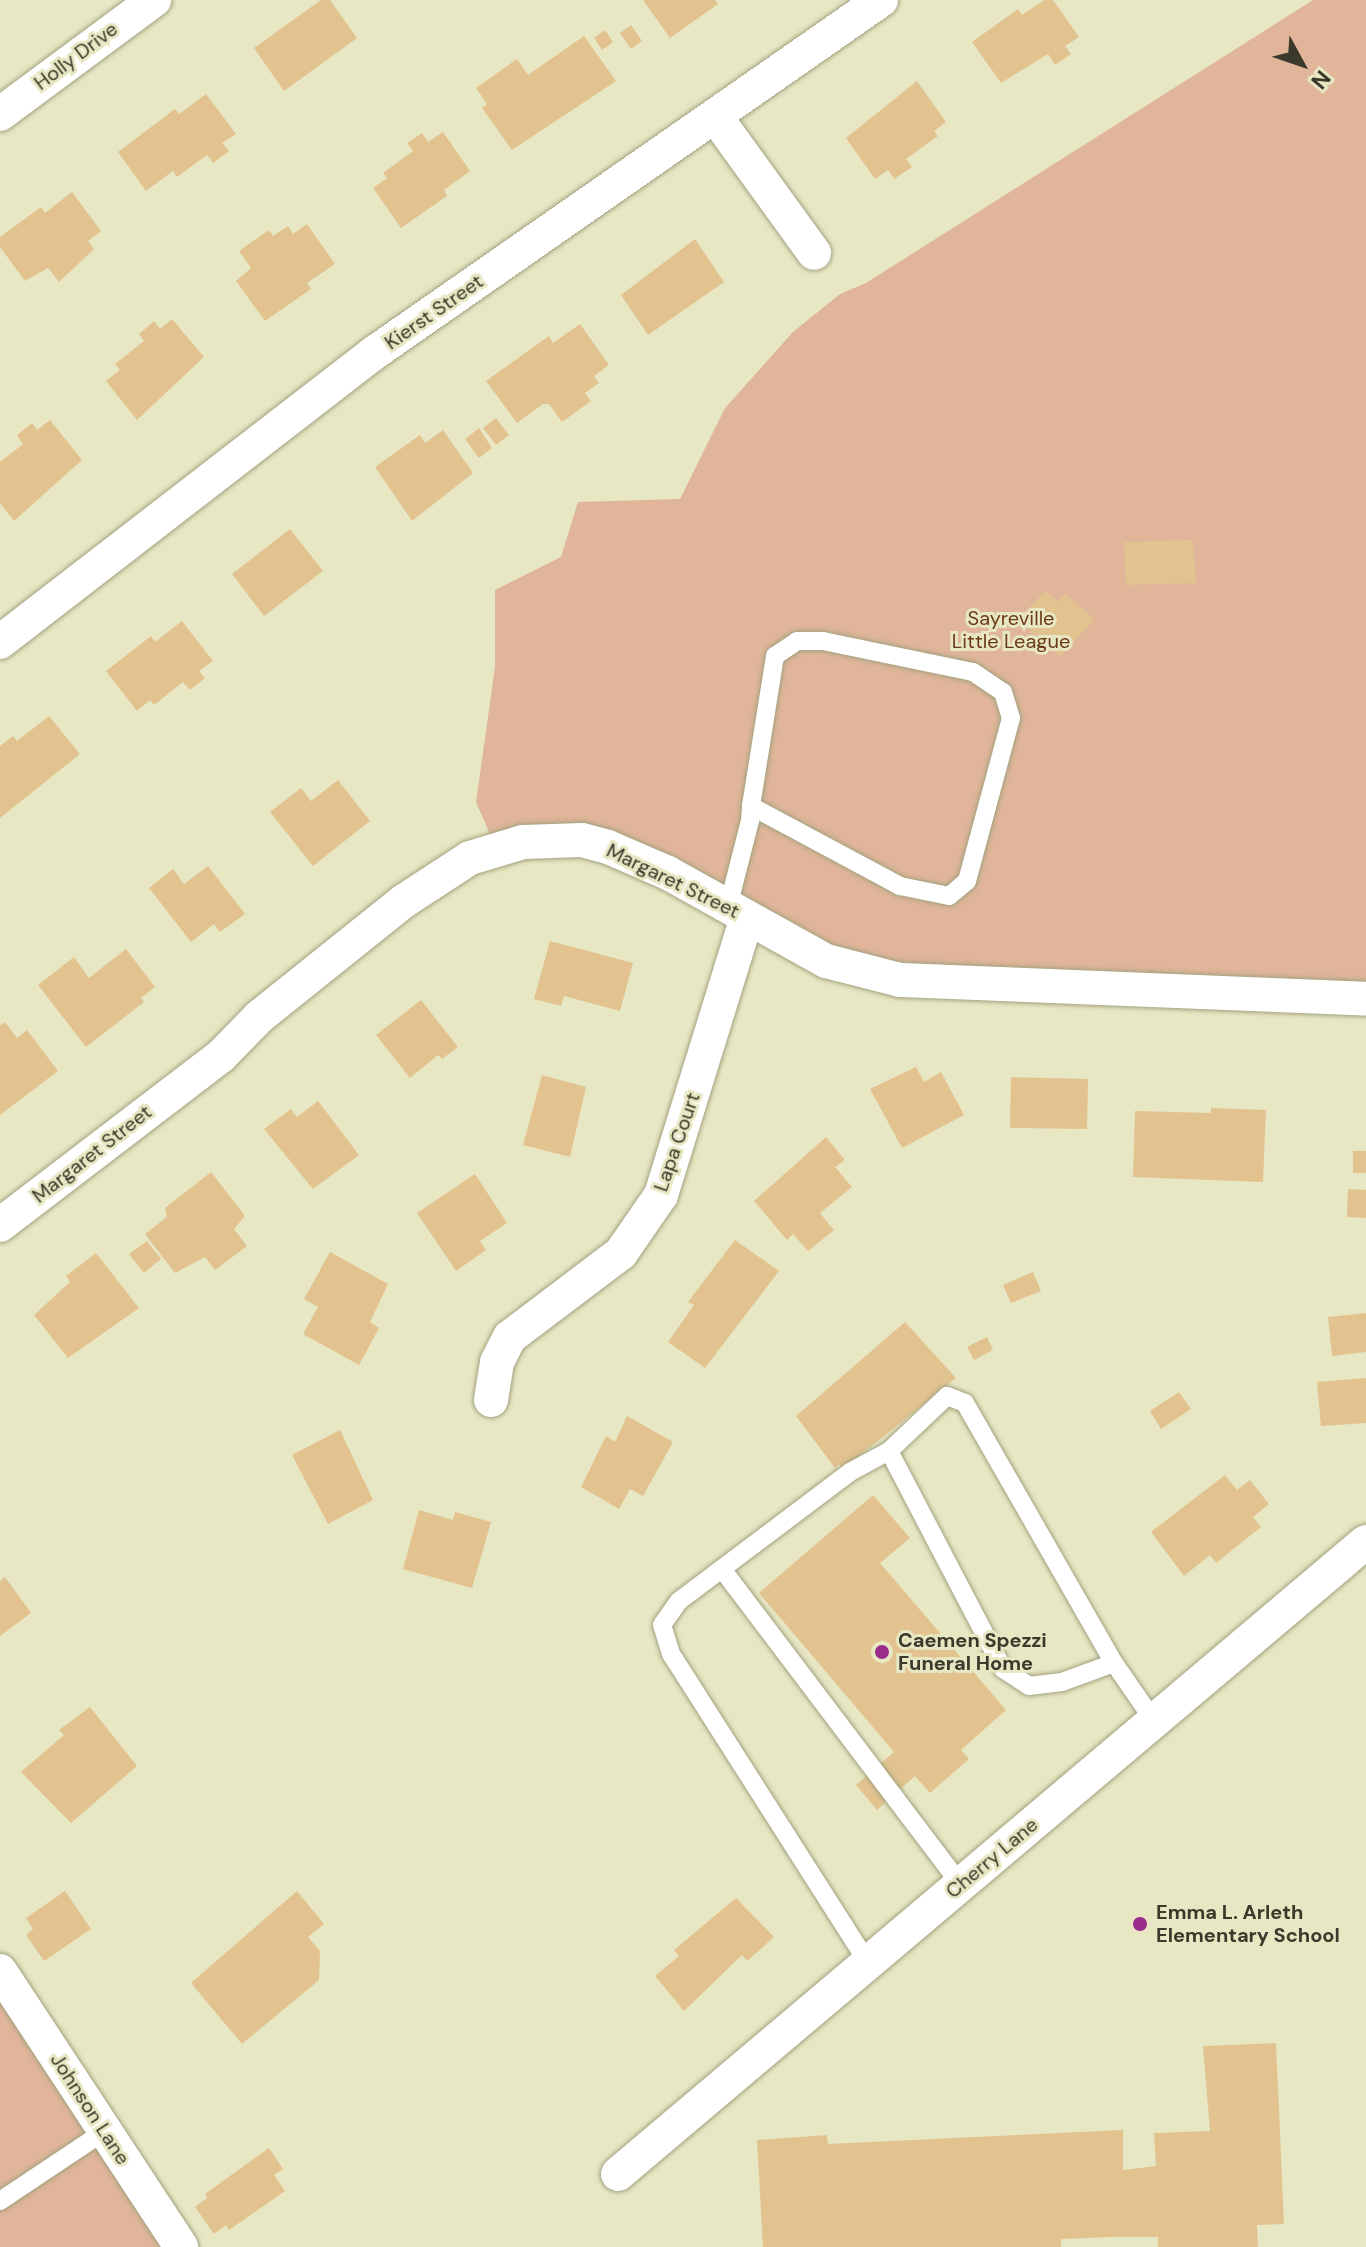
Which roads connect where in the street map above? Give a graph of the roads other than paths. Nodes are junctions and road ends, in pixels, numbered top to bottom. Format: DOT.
graph roads {
  1 [pos="154,0"];
  2 [pos="881,0"];
  3 [pos="0,114"];
  4 [pos="715,116"];
  5 [pos="814,253"];
  6 [pos="0,642"];
  7 [pos="751,806"];
  8 [pos="738,912"];
  9 [pos="1366,999"];
  10 [pos="0,1225"];
  11 [pos="491,1400"];
  12 [pos="889,1451"];
  13 [pos="1366,1542"];
  14 [pos="722,1569"];
  15 [pos="1114,1663"];
  16 [pos="1154,1721"];
  17 [pos="960,1884"];
  18 [pos="868,1963"];
  19 [pos="0,1971"];
  20 [pos="105,2131"];
  21 [pos="618,2174"];
  22 [pos="0,2201"];
  23 [pos="181,2247"];
  1 -- 3 [label="street, Holly Drive"];
  2 -- 4 [label="street, Kierst Street"];
  4 -- 5 [label="street"];
  4 -- 6 [label="street, Kierst Street"];
  7 -- 7 [label="lane"];
  7 -- 8 [label="lane"];
  8 -- 9 [label="street, Margaret Street"];
  8 -- 10 [label="street, Margaret Street"];
  8 -- 11 [label="street, Lapa Court"];
  12 -- 14 [label="lane"];
  12 -- 15 [label="lane"];
  12 -- 15 [label="lane"];
  13 -- 16 [label="street, Cherry Lane"];
  14 -- 17 [label="lane"];
  14 -- 18 [label="lane"];
  15 -- 16 [label="lane"];
  16 -- 17 [label="street, Cherry Lane"];
  17 -- 18 [label="street, Cherry Lane"];
  18 -- 21 [label="street, Cherry Lane"];
  19 -- 20 [label="street, Johnson Lane"];
  20 -- 22 [label="lane"];
  20 -- 23 [label="street, Johnson Lane"];
}
